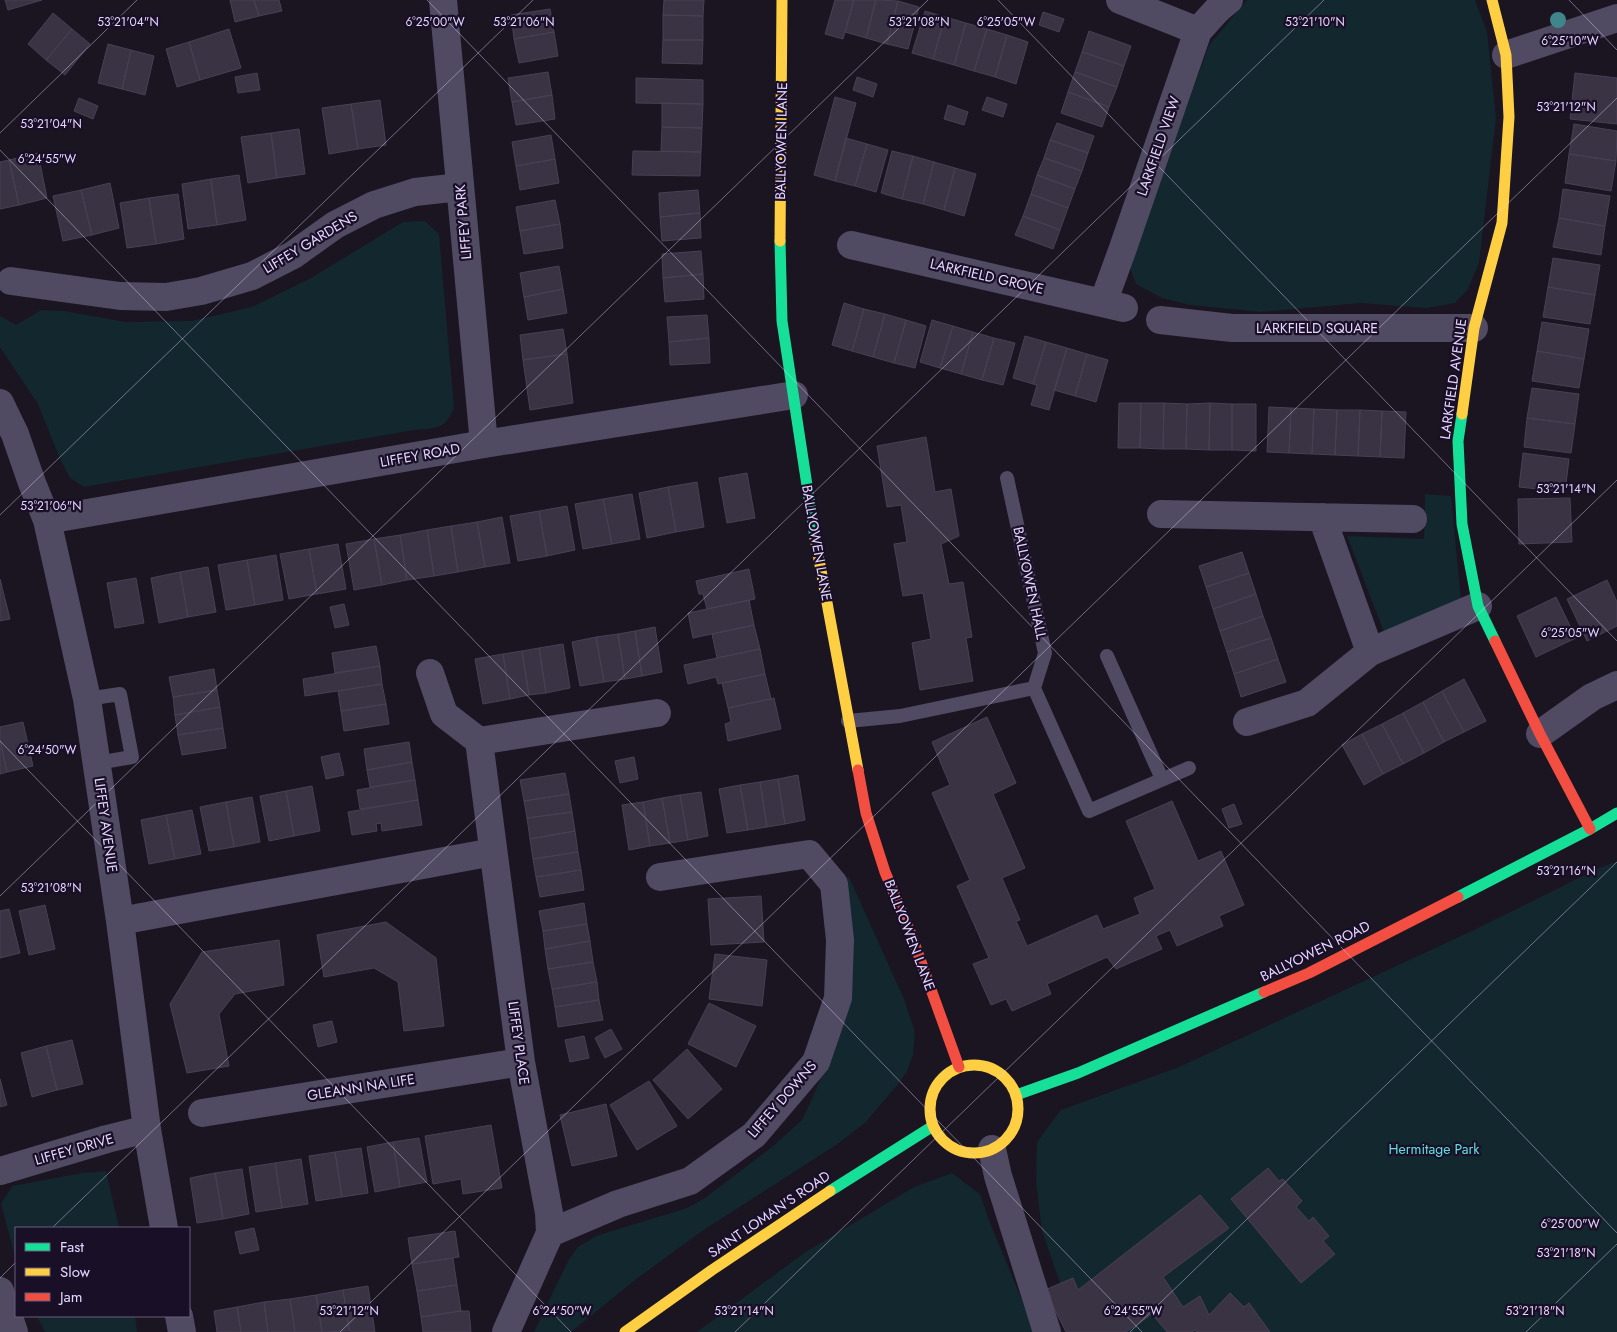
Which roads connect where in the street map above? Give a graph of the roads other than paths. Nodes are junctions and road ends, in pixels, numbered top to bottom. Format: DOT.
graph roads {
  1 [pos="442,0"];
  2 [pos="782,0"];
  3 [pos="1120,0"];
  4 [pos="1229,0"];
  5 [pos="1492,0"];
  6 [pos="1617,18"];
  7 [pos="1198,31"];
  8 [pos="1506,55"];
  9 [pos="460,187"];
  10 [pos="851,245"];
  11 [pos="11,281"];
  12 [pos="1113,305"];
  13 [pos="1160,320"];
  14 [pos="1474,328"];
  15 [pos="794,394"];
  16 [pos="0,403"];
  17 [pos="484,444"];
  18 [pos="1007,478"];
  19 [pos="1161,514"];
  20 [pos="1322,517"];
  21 [pos="1413,519"];
  22 [pos="47,520"];
  23 [pos="1478,606"];
  24 [pos="1370,652"];
  25 [pos="1107,656"];
  26 [pos="430,674"];
  27 [pos="1617,685"];
  28 [pos="1034,688"];
  29 [pos="87,700"];
  30 [pos="657,713"];
  31 [pos="848,721"];
  32 [pos="1247,722"];
  33 [pos="1540,734"];
  34 [pos="479,740"];
  35 [pos="97,763"];
  36 [pos="1189,768"];
  37 [pos="1162,779"];
  38 [pos="1617,813"];
  39 [pos="1590,829"];
  40 [pos="493,852"];
  41 [pos="660,877"];
  42 [pos="120,921"];
  43 [pos="520,1062"];
  44 [pos="959,1067"];
  45 [pos="1016,1095"];
  46 [pos="202,1113"];
  47 [pos="933,1126"];
  48 [pos="147,1129"];
  49 [pos="992,1149"];
  50 [pos="0,1171"];
  51 [pos="164,1227"];
  52 [pos="550,1233"];
  53 [pos="0,1291"];
  54 [pos="179,1317"];
  55 [pos="14,1332"];
  56 [pos="182,1332"];
  57 [pos="506,1332"];
  58 [pos="625,1332"];
  59 [pos="1048,1332"];
  1 -- 9 [label="street, LIFFEY PARK"];
  2 -- 15 [label="street, BALLYOWEN LANE"];
  3 -- 7 [label="street"];
  4 -- 7 [label="street, LARKFIELD VIEW"];
  5 -- 8 [label="street, LARKFIELD AVENUE"];
  6 -- 8 [label="street"];
  7 -- 12 [label="street, LARKFIELD VIEW"];
  8 -- 14 [label="street, LARKFIELD AVENUE"];
  9 -- 11 [label="street, LIFFEY GARDENS"];
  9 -- 17 [label="street, LIFFEY PARK"];
  10 -- 12 [label="street, LARKFIELD GROVE"];
  13 -- 14 [label="street, LARKFIELD SQUARE"];
  14 -- 23 [label="street, LARKFIELD AVENUE"];
  15 -- 17 [label="street, LIFFEY ROAD"];
  15 -- 31 [label="street, BALLYOWEN LANE"];
  16 -- 22 [label="street, LIFFEY AVENUE"];
  17 -- 22 [label="street, LIFFEY ROAD"];
  18 -- 28 [label="lane, BALLYOWEN HALL"];
  19 -- 20 [label="street"];
  20 -- 21 [label="street"];
  20 -- 24 [label="street"];
  22 -- 29 [label="street, LIFFEY AVENUE"];
  23 -- 24 [label="street"];
  23 -- 33 [label="street, LARKFIELD AVENUE"];
  24 -- 32 [label="street"];
  25 -- 37 [label="lane"];
  26 -- 34 [label="street"];
  27 -- 33 [label="street"];
  28 -- 31 [label="lane"];
  28 -- 37 [label="lane"];
  29 -- 35 [label="street, LIFFEY AVENUE"];
  29 -- 35 [label="lane"];
  30 -- 34 [label="street"];
  31 -- 44 [label="street, BALLYOWEN LANE"];
  33 -- 39 [label="street, LARKFIELD AVENUE"];
  34 -- 40 [label="street, LIFFEY PLACE"];
  35 -- 42 [label="street, LIFFEY AVENUE"];
  36 -- 37 [label="lane"];
  38 -- 39 [label="street, BALLYOWEN ROAD"];
  39 -- 45 [label="street, BALLYOWEN ROAD"];
  40 -- 42 [label="street"];
  40 -- 43 [label="street, LIFFEY PLACE"];
  41 -- 52 [label="street, LIFFEY DOWNS"];
  42 -- 48 [label="street, LIFFEY AVENUE"];
  43 -- 46 [label="street, GLEANN NA LIFE"];
  43 -- 52 [label="street, LIFFEY PLACE"];
  44 -- 45 [label="street"];
  44 -- 47 [label="street"];
  45 -- 49 [label="street"];
  47 -- 49 [label="street"];
  47 -- 58 [label="street, SAINT LOMAN'S ROAD"];
  48 -- 50 [label="street, LIFFEY DRIVE"];
  48 -- 51 [label="street, LIFFEY AVENUE"];
  49 -- 59 [label="street"];
  52 -- 57 [label="street"];
  53 -- 55 [label="street"];
  54 -- 56 [label="street"];
}
